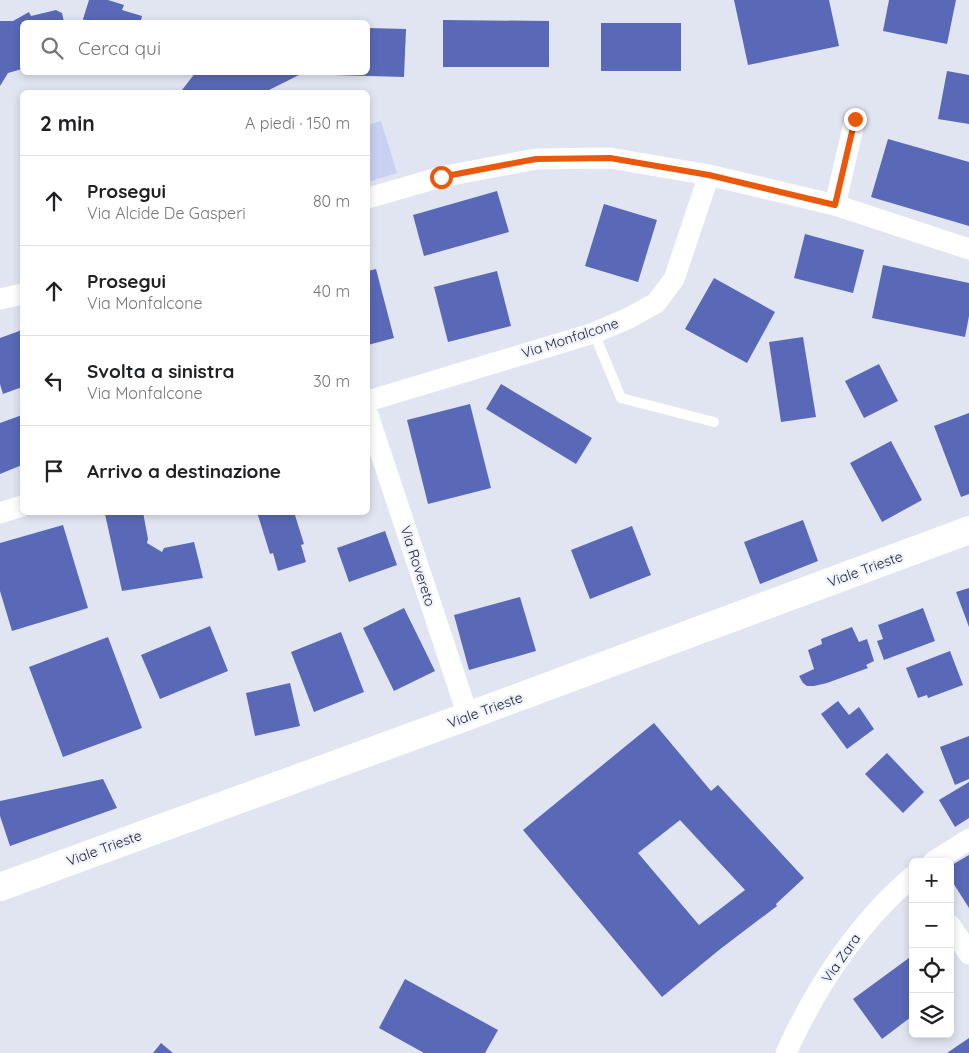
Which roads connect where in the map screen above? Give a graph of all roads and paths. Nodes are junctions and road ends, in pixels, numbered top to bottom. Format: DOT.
graph roads {
  1 [pos="855,119"];
  2 [pos="709,175"];
  3 [pos="370,197"];
  4 [pos="835,205"];
  5 [pos="969,250"];
  6 [pos="20,294"];
  7 [pos="0,299"];
  8 [pos="594,333"];
  9 [pos="370,400"];
  10 [pos="370,421"];
  11 [pos="714,422"];
  12 [pos="20,507"];
  13 [pos="0,513"];
  14 [pos="969,530"];
  15 [pos="468,716"];
  16 [pos="969,839"];
  17 [pos="939,858"];
  18 [pos="909,880"];
  19 [pos="0,887"];
  20 [pos="954,931"];
  21 [pos="969,954"];
  22 [pos="786,1053"];
  1 -- 4 [label="street"];
  2 -- 3 [label="street"];
  2 -- 4 [label="street"];
  2 -- 8 [label="street, Via Monfalcone"];
  4 -- 5 [label="street"];
  6 -- 7 [label="street"];
  8 -- 9 [label="street, Via Monfalcone"];
  8 -- 11 [label="lane"];
  10 -- 15 [label="street, Via Rovereto"];
  12 -- 13 [label="street"];
  14 -- 15 [label="main road, Viale Trieste"];
  15 -- 19 [label="main road, Viale Trieste"];
  16 -- 17 [label="street"];
  18 -- 22 [label="street, Via Zara"];
  20 -- 21 [label="street"];
}
